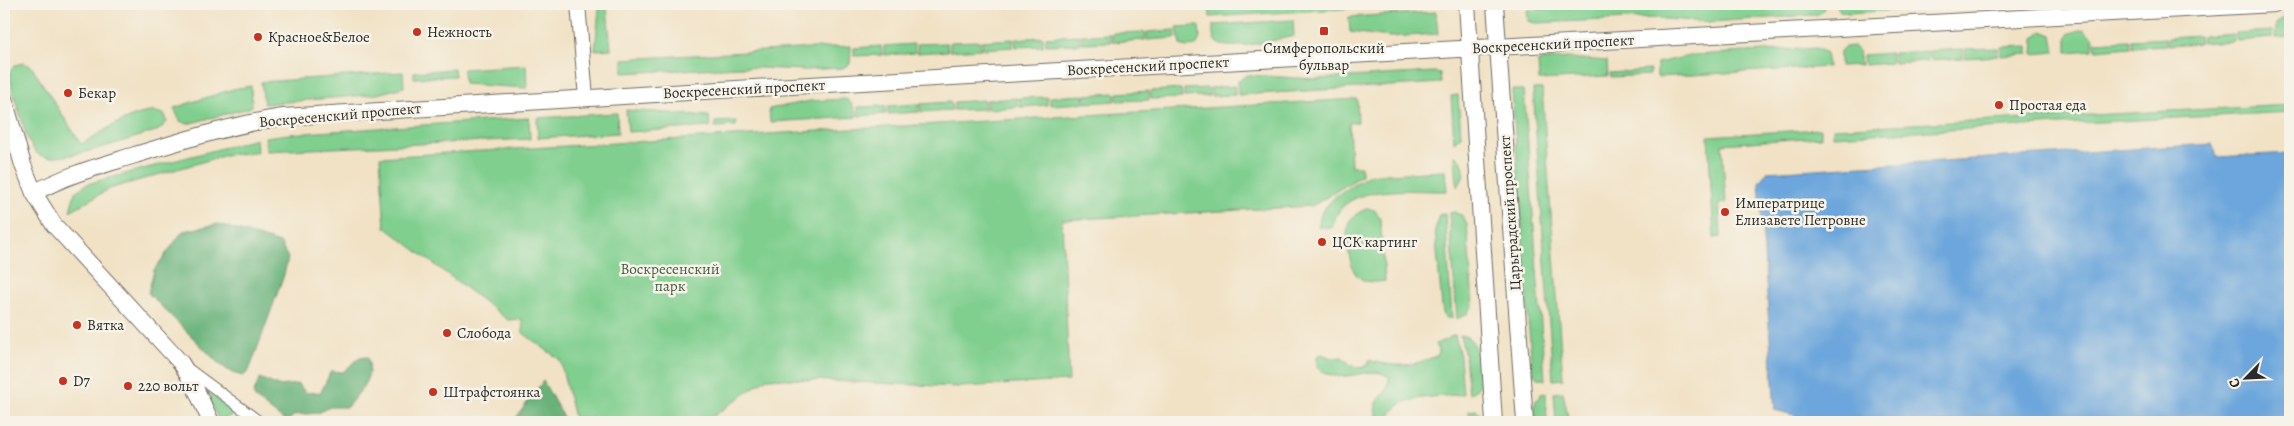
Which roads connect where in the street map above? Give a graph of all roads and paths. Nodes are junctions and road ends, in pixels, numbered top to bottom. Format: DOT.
graph roads {
  1 [pos="578,4"];
  2 [pos="1467,4"];
  3 [pos="1495,4"];
  4 [pos="2274,4"];
  5 [pos="1499,47"];
  6 [pos="1470,48"];
  7 [pos="586,98"];
  8 [pos="4,99"];
  9 [pos="34,192"];
  10 [pos="180,363"];
  11 [pos="211,422"];
  12 [pos="260,422"];
  13 [pos="1494,422"];
  14 [pos="1525,422"];
  1 -- 7 [label="main road"];
  2 -- 6 [label="main road, Царьградский проспект"];
  3 -- 5 [label="main road, Царьградский проспект"];
  4 -- 5 [label="main road, Воскресенский проспект"];
  5 -- 6 [label="main road, Воскресенский проспект"];
  5 -- 14 [label="main road, Царьградский проспект"];
  6 -- 7 [label="main road, Воскресенский проспект"];
  6 -- 13 [label="main road, Царьградский проспект"];
  7 -- 9 [label="main road, Воскресенский проспект"];
  8 -- 9 [label="main road"];
  9 -- 10 [label="main road"];
  10 -- 11 [label="main road"];
  10 -- 12 [label="street"];
}
